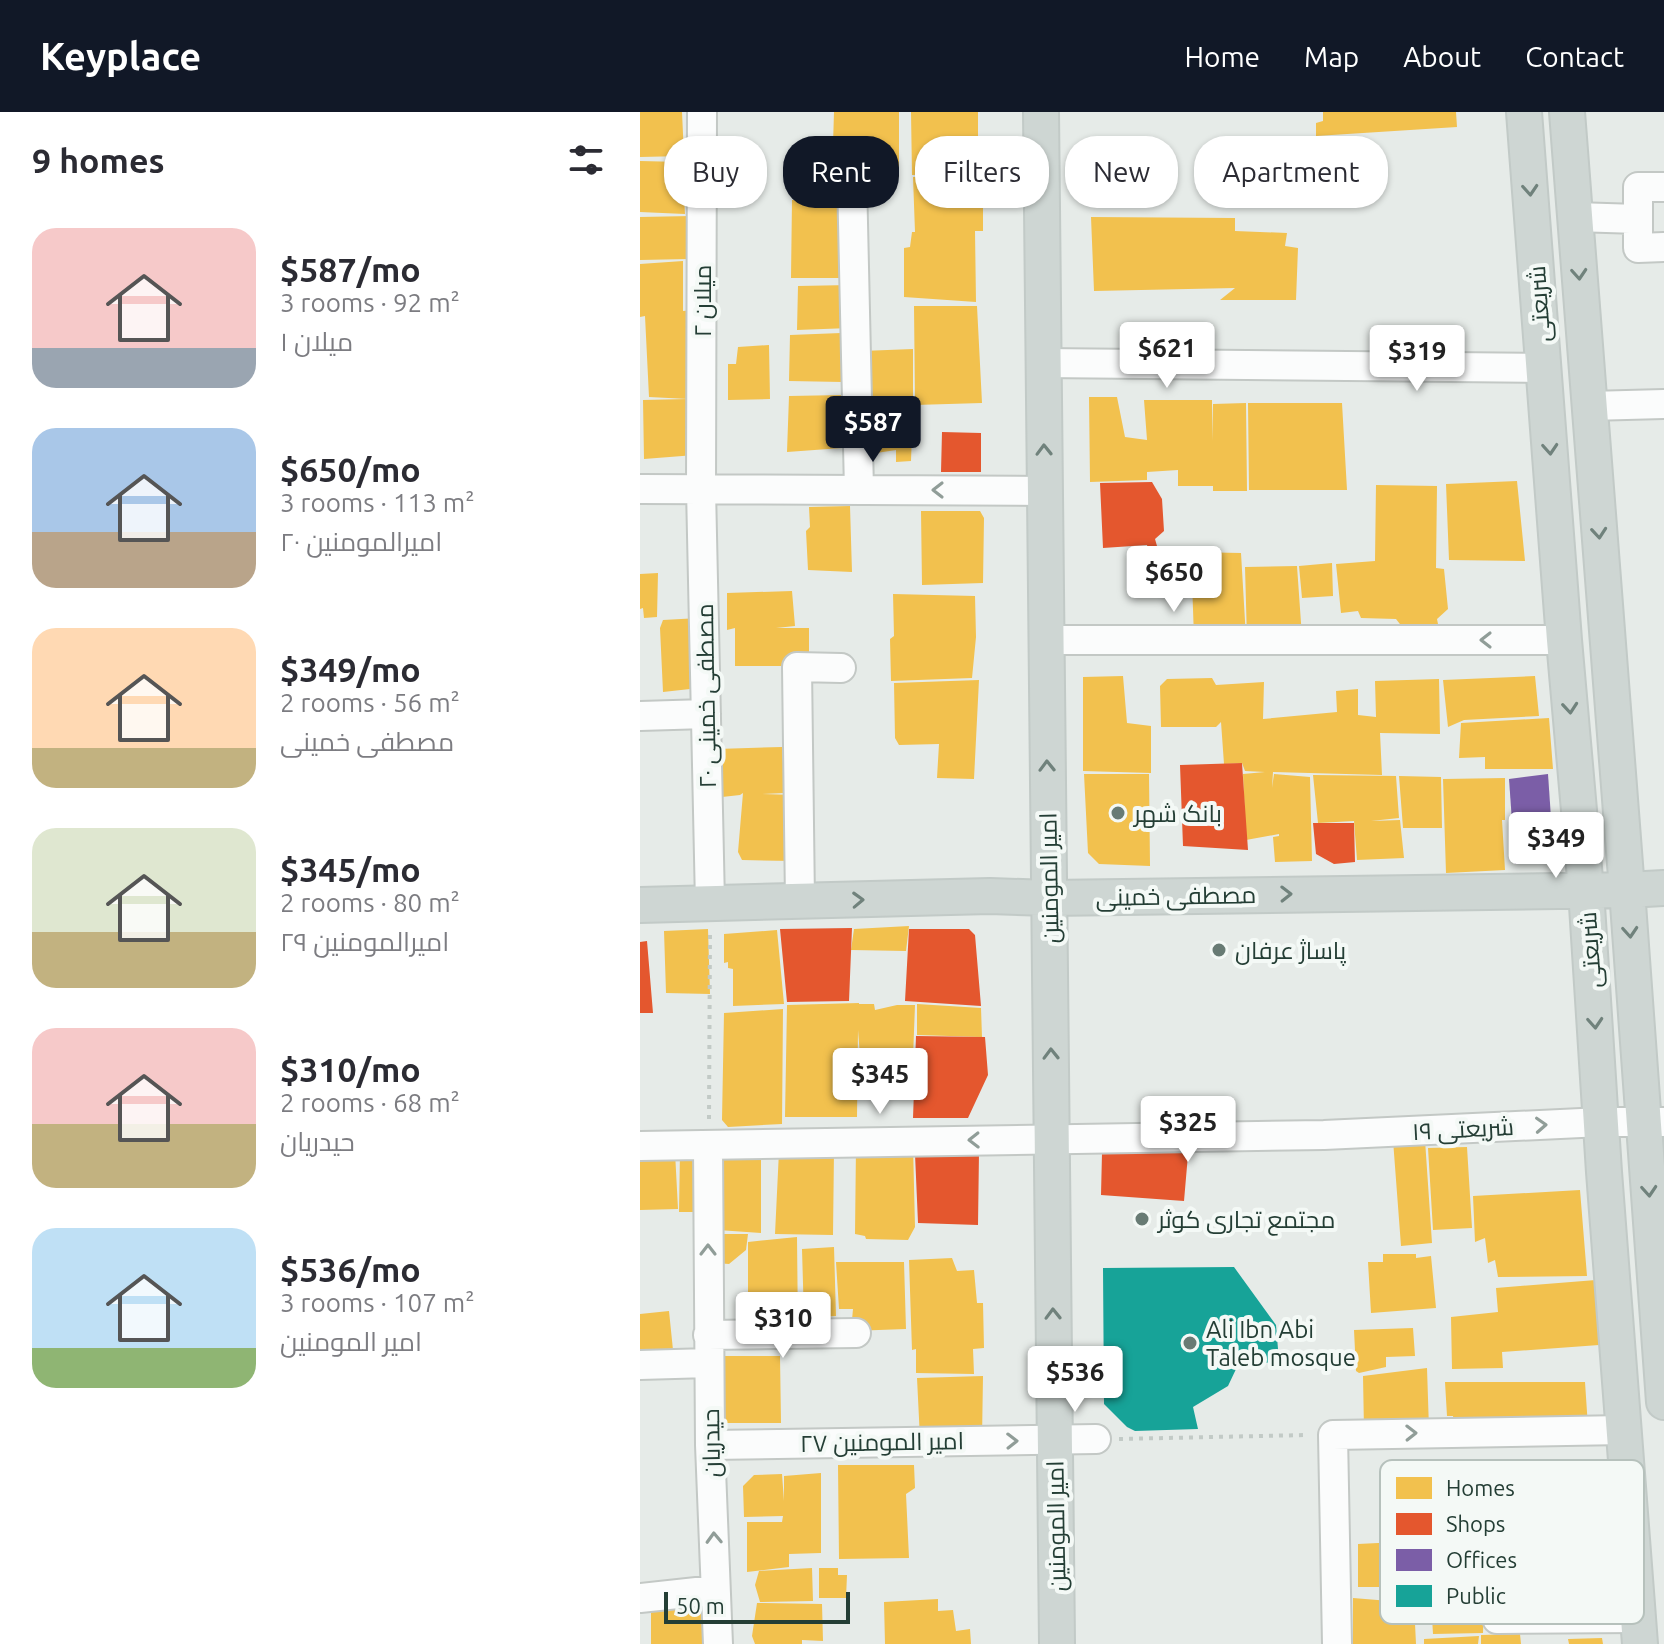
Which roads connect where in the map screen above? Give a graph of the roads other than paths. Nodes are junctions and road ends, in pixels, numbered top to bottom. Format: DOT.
graph roads {
  1 [pos="702,112"];
  2 [pos="1041,112"];
  3 [pos="1524,112"];
  4 [pos="1567,112"];
  5 [pos="1664,187"];
  6 [pos="853,208"];
  7 [pos="1575,217"];
  8 [pos="1638,219"];
  9 [pos="1664,247"];
  10 [pos="1043,363"];
  11 [pos="1543,368"];
  12 [pos="1664,404"];
  13 [pos="1589,406"];
  14 [pos="640,489"];
  15 [pos="701,489"];
  16 [pos="859,490"];
  17 [pos="1044,491"];
  18 [pos="1046,640"];
  19 [pos="1564,640"];
  20 [pos="841,668"];
  21 [pos="706,714"];
  22 [pos="640,716"];
  23 [pos="1664,888"];
  24 [pos="1586,890"];
  25 [pos="1627,890"];
  26 [pos="1049,898"];
  27 [pos="800,902"];
  28 [pos="710,903"];
  29 [pos="640,905"];
  30 [pos="1602,1122"];
  31 [pos="1654,1122"];
  32 [pos="1052,1140"];
  33 [pos="640,1146"];
  34 [pos="708,1146"];
  35 [pos="856,1333"];
  36 [pos="709,1349"];
  37 [pos="640,1365"];
  38 [pos="1664,1402"];
  39 [pos="1624,1430"];
  40 [pos="1096,1439"];
  41 [pos="1055,1440"];
  42 [pos="710,1445"];
  43 [pos="1626,1460"];
  44 [pos="715,1590"];
  45 [pos="640,1598"];
  46 [pos="1556,1624"];
  47 [pos="1639,1631"];
  48 [pos="718,1644"];
  49 [pos="1057,1644"];
  50 [pos="1337,1644"];
  1 -- 15 [label="street, میلان ۲"];
  2 -- 10 [label="main road, امیر المومنین"];
  3 -- 11 [label="main road, شریعتی, one-way"];
  4 -- 7 [label="main road, شریعتی"];
  5 -- 8 [label="street"];
  6 -- 16 [label="street"];
  7 -- 8 [label="street"];
  7 -- 13 [label="main road, شریعتی, one-way"];
  8 -- 9 [label="street"];
  10 -- 11 [label="street"];
  17 -- 10 [label="main road, امیر المومنین, one-way"];
  11 -- 19 [label="main road, شریعتی, one-way"];
  12 -- 13 [label="street"];
  13 -- 25 [label="main road, شریعتی, one-way"];
  14 -- 15 [label="street"];
  15 -- 16 [label="street"];
  15 -- 21 [label="street, مصطفی خمینی ۲۰"];
  17 -- 16 [label="street, one-way"];
  17 -- 18 [label="main road, امیر المومنین"];
  19 -- 18 [label="street, one-way"];
  26 -- 18 [label="main road, امیر المومنین, one-way"];
  19 -- 24 [label="main road, شریعتی, one-way"];
  20 -- 27 [label="street"];
  21 -- 22 [label="street"];
  21 -- 28 [label="street, مصطفی خمینی ۲۰"];
  23 -- 25 [label="main road, مصطفی خمینی"];
  24 -- 25 [label="main road, مصطفی خمینی"];
  26 -- 24 [label="main road, مصطفی خمینی, one-way"];
  24 -- 30 [label="main road, شریعتی, one-way"];
  25 -- 31 [label="main road, شریعتی, one-way"];
  27 -- 26 [label="main road, مصطفی خمینی, one-way"];
  32 -- 26 [label="main road, امیر المومنین, one-way"];
  27 -- 28 [label="main road, مصطفی خمینی"];
  28 -- 29 [label="main road, مصطفی خمینی"];
  30 -- 31 [label="street, شریعتی ۱۹"];
  32 -- 30 [label="street, شریعتی ۱۹, one-way"];
  30 -- 39 [label="main road, شریعتی"];
  31 -- 38 [label="main road, شریعتی, one-way"];
  32 -- 34 [label="street, شریعتی ۱۹, one-way"];
  41 -- 32 [label="main road, امیر المومنین, one-way"];
  33 -- 34 [label="street, شریعتی ۱۹"];
  36 -- 34 [label="street, حیدریان, one-way"];
  35 -- 36 [label="street"];
  36 -- 37 [label="street"];
  36 -- 42 [label="street, حیدریان"];
  39 -- 43 [label="main road, شریعتی"];
  50 -- 39 [label="street, one-way"];
  40 -- 41 [label="street, امیر المومنین ۲۷"];
  42 -- 41 [label="street, امیر المومنین ۲۷, one-way"];
  41 -- 49 [label="main road, امیر المومنین"];
  44 -- 42 [label="street, حیدریان, one-way"];
  44 -- 45 [label="street"];
  44 -- 48 [label="street, حیدریان"];
  46 -- 47 [label="street"];
}
